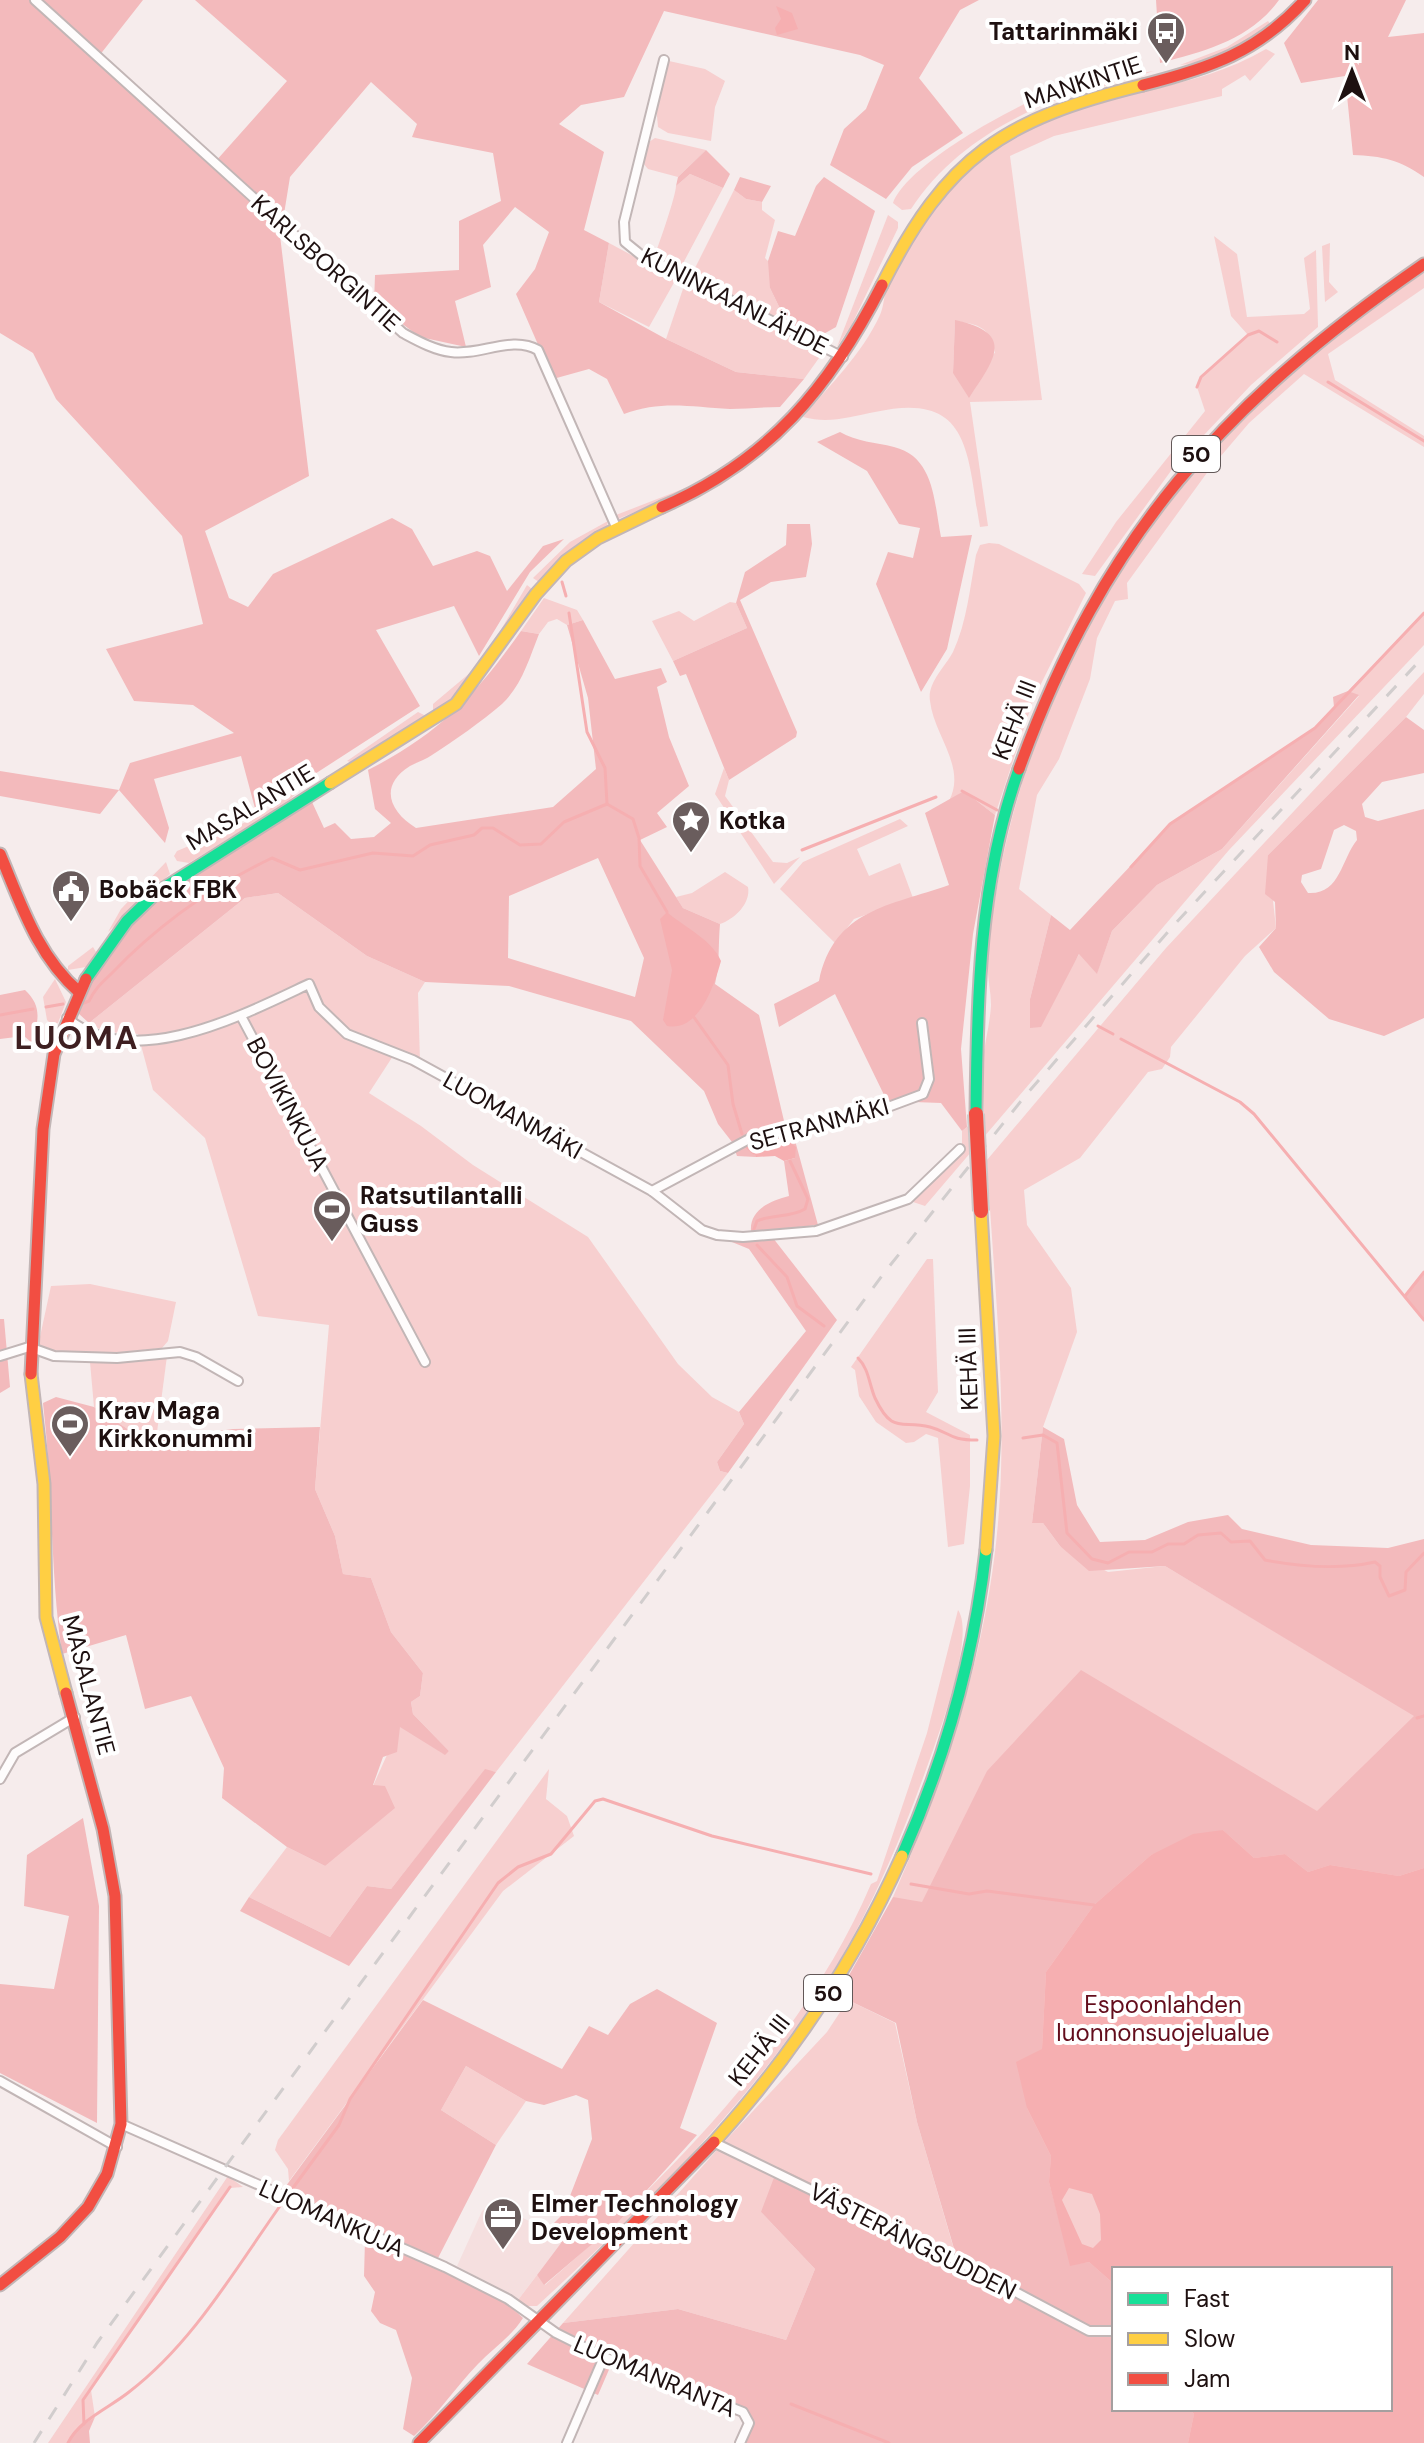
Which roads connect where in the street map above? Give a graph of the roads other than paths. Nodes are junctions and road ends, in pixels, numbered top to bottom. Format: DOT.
graph roads {
  1 [pos="35,0"];
  2 [pos="1305,0"];
  3 [pos="664,60"];
  4 [pos="1424,264"];
  5 [pos="843,357"];
  6 [pos="802,408"];
  7 [pos="617,529"];
  8 [pos="0,854"];
  9 [pos="79,992"];
  10 [pos="241,1016"];
  11 [pos="67,1018"];
  12 [pos="922,1023"];
  13 [pos="960,1149"];
  14 [pos="652,1191"];
  15 [pos="29,1347"];
  16 [pos="0,1356"];
  17 [pos="425,1362"];
  18 [pos="238,1381"];
  19 [pos="75,1717"];
  20 [pos="0,1779"];
  21 [pos="0,2081"];
  22 [pos="121,2124"];
  23 [pos="713,2142"];
  24 [pos="117,2147"];
  25 [pos="0,2285"];
  26 [pos="536,2322"];
  27 [pos="1112,2331"];
  28 [pos="604,2357"];
  29 [pos="419,2443"];
  30 [pos="567,2443"];
  31 [pos="740,2443"];
  1 -- 7 [label="street, KARLSBORGINTIE"];
  2 -- 5 [label="main road, MANKINTIE"];
  3 -- 5 [label="street, KUNINKAANLÄHDE"];
  4 -- 23 [label="main road, KEHÄ III / 50, bridge"];
  5 -- 6 [label="main road, MANKINTIE"];
  6 -- 7 [label="main road, MASALANTIE"];
  7 -- 9 [label="main road, MASALANTIE"];
  8 -- 9 [label="main road"];
  9 -- 11 [label="main road, MASALANTIE"];
  10 -- 11 [label="street, LUOMANMÄKI"];
  10 -- 14 [label="street, LUOMANMÄKI"];
  10 -- 17 [label="street, BOVIKINKUJA"];
  11 -- 15 [label="main road, MASALANTIE"];
  12 -- 14 [label="street, SETRANMÄKI"];
  13 -- 14 [label="street, LUOMANMÄKI"];
  15 -- 16 [label="street"];
  15 -- 18 [label="street"];
  15 -- 19 [label="main road, MASALANTIE"];
  19 -- 20 [label="street"];
  19 -- 22 [label="main road, MASALANTIE"];
  21 -- 24 [label="street"];
  22 -- 24 [label="main road, MASALANTIE"];
  22 -- 26 [label="street, LUOMANKUJA"];
  23 -- 26 [label="main road, KEHÄ III / 50"];
  23 -- 27 [label="street, VÄSTERÄNGSUDDEN"];
  24 -- 25 [label="main road, MASALANTIE"];
  26 -- 28 [label="street, LUOMANRANTA"];
  26 -- 29 [label="main road, KEHÄ III / 50"];
  28 -- 30 [label="street"];
  28 -- 31 [label="street, LUOMANRANTA"];
}
